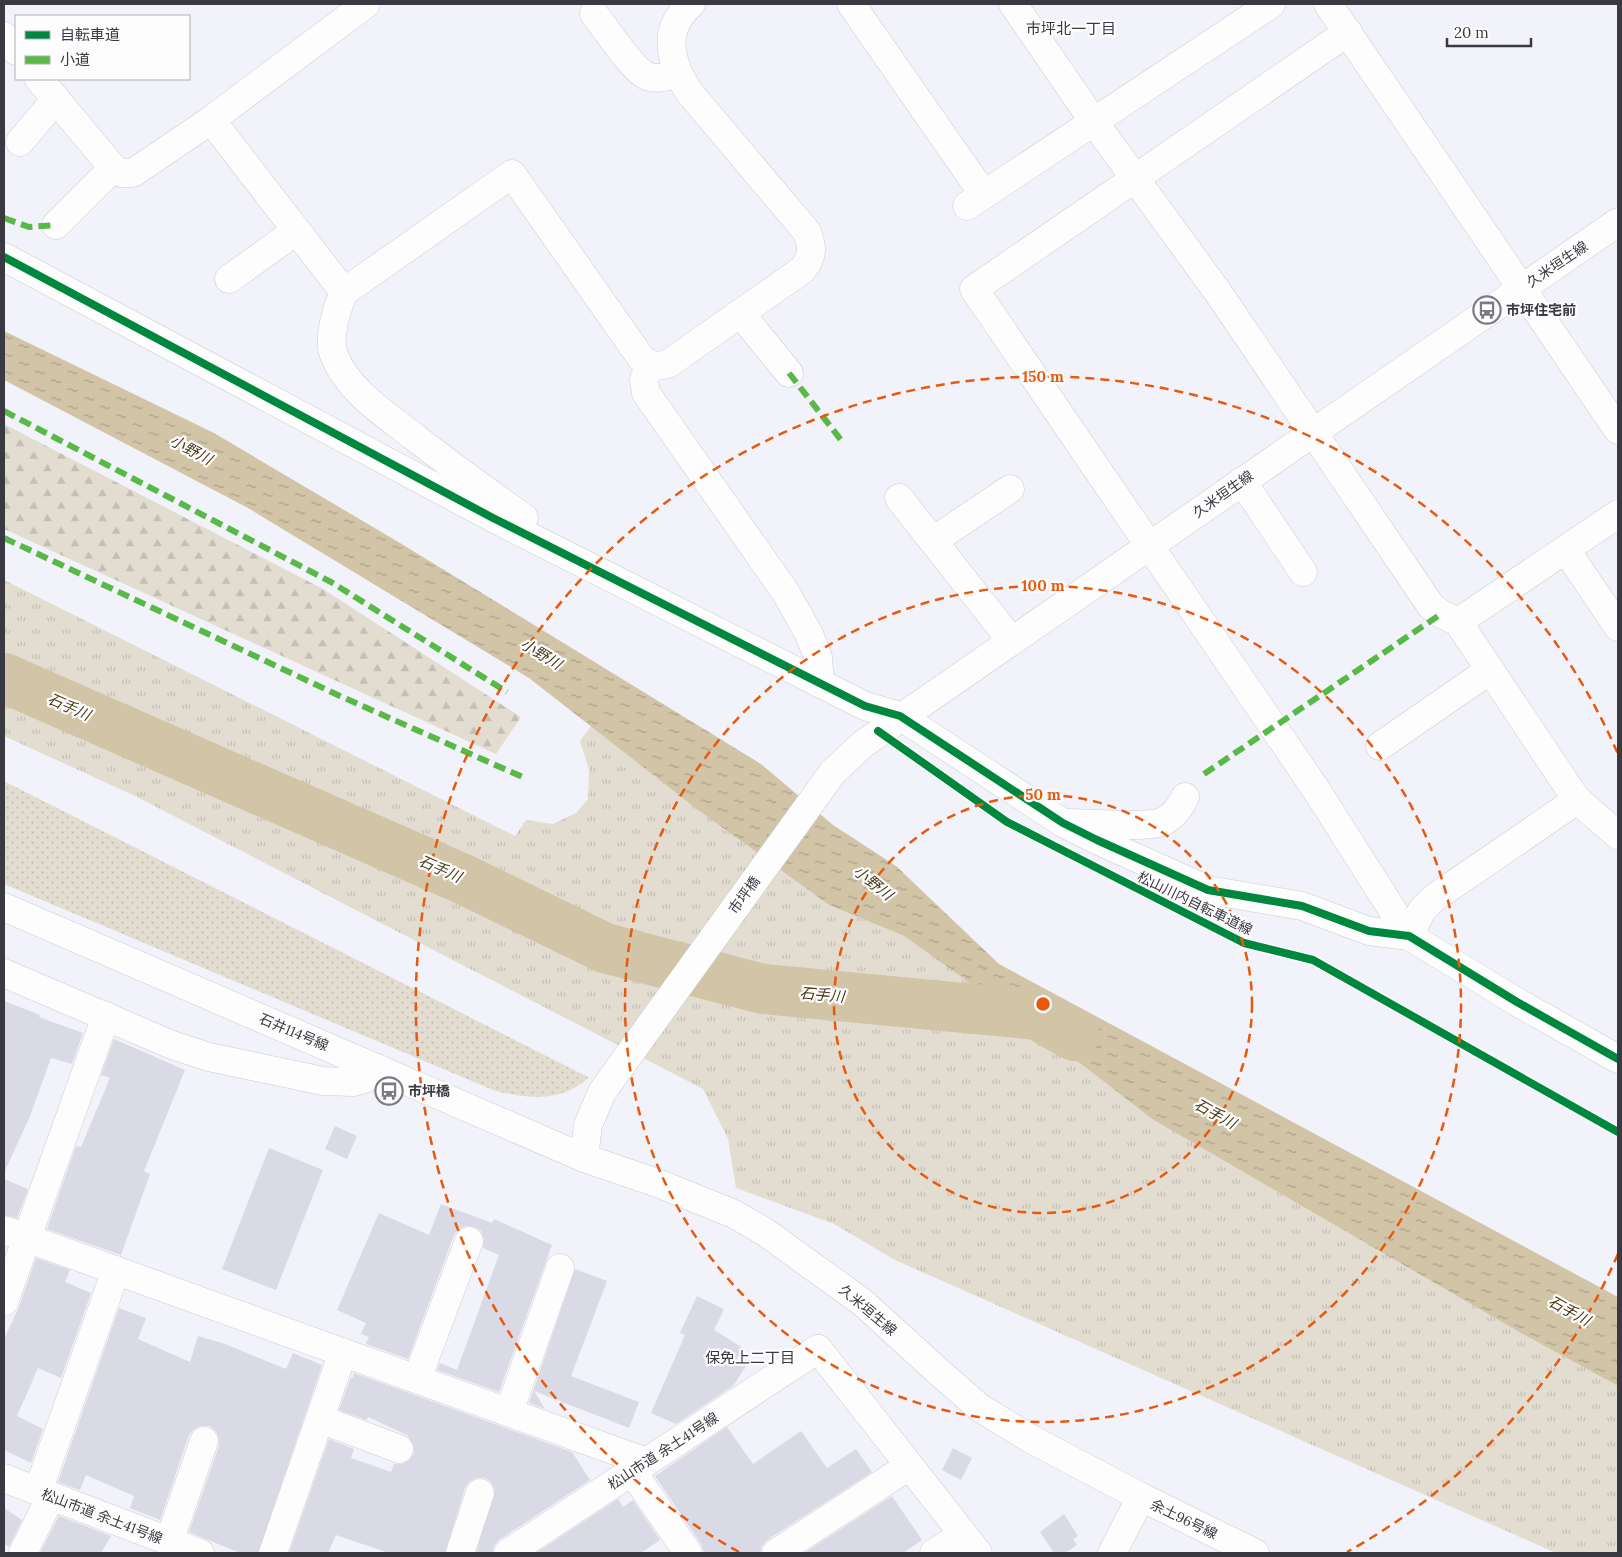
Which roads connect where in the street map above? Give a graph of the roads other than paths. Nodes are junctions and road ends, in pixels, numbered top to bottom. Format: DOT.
graph roads {
  1 [pos="366,4"];
  2 [pos="691,4"];
  3 [pos="851,4"];
  4 [pos="1013,4"];
  5 [pos="1270,4"];
  6 [pos="1328,4"];
  7 [pos="594,14"];
  8 [pos="1348,32"];
  9 [pos="4,36"];
  10 [pos="15,50"];
  11 [pos="678,74"];
  12 [pos="47,89"];
  13 [pos="211,120"];
  14 [pos="1094,122"];
  15 [pos="20,142"];
  16 [pos="113,168"];
  17 [pos="1135,178"];
  18 [pos="1618,222"];
  19 [pos="56,225"];
  20 [pos="296,231"];
  21 [pos="4,257"];
  22 [pos="229,279"];
  23 [pos="1522,288"];
  24 [pos="344,292"];
  25 [pos="740,313"];
  26 [pos="649,365"];
  27 [pos="789,373"];
  28 [pos="1614,415"];
  29 [pos="1313,432"];
  30 [pos="1242,480"];
  31 [pos="1010,489"];
  32 [pos="899,498"];
  33 [pos="1618,514"];
  34 [pos="933,541"];
  35 [pos="1148,545"];
  36 [pos="558,549"];
  37 [pos="1566,550"];
  38 [pos="1304,572"];
  39 [pos="1458,622"];
  40 [pos="1618,626"];
  41 [pos="1011,640"];
  42 [pos="1490,670"];
  43 [pos="820,684"];
  44 [pos="900,716"];
  45 [pos="1380,746"];
  46 [pos="832,772"];
  47 [pos="1185,797"];
  48 [pos="1577,800"];
  49 [pos="1063,823"];
  50 [pos="1618,835"];
  51 [pos="4,906"];
  52 [pos="1409,936"];
  53 [pos="4,973"];
  54 [pos="106,1016"];
  55 [pos="1618,1059"];
  56 [pos="378,1068"];
  57 [pos="584,1158"];
  58 [pos="15,1234"];
  59 [pos="469,1241"];
  60 [pos="560,1268"];
  61 [pos="116,1270"];
  62 [pos="4,1302"];
  63 [pos="343,1352"];
  64 [pos="417,1379"];
  65 [pos="509,1412"];
  66 [pos="320,1419"];
  67 [pos="204,1441"];
  68 [pos="399,1450"];
  69 [pos="639,1466"];
  70 [pos="910,1466"];
  71 [pos="4,1478"];
  72 [pos="480,1493"];
  73 [pos="45,1494"];
  74 [pos="1141,1497"];
  75 [pos="169,1542"];
  76 [pos="970,1544"];
  77 [pos="23,1553"];
  78 [pos="200,1553"];
  79 [pos="273,1553"];
  80 [pos="460,1553"];
  81 [pos="508,1553"];
  82 [pos="688,1553"];
  83 [pos="776,1553"];
  84 [pos="934,1553"];
  85 [pos="1112,1553"];
  86 [pos="1255,1553"];
  1 -- 13 [label="street"];
  2 -- 11 [label="street"];
  3 -- 14 [label="street"];
  4 -- 14 [label="street"];
  5 -- 14 [label="street"];
  6 -- 8 [label="street"];
  7 -- 11 [label="street"];
  8 -- 17 [label="street"];
  8 -- 23 [label="street"];
  9 -- 10 [label="street"];
  11 -- 25 [label="street"];
  12 -- 15 [label="street"];
  12 -- 16 [label="street"];
  13 -- 16 [label="street"];
  13 -- 20 [label="street"];
  14 -- 17 [label="street"];
  16 -- 19 [label="street"];
  17 -- 29 [label="street"];
  17 -- 35 [label="street"];
  18 -- 23 [label="street, 久米垣生線"];
  20 -- 22 [label="street"];
  20 -- 24 [label="street"];
  21 -- 36 [label="street"];
  23 -- 28 [label="street"];
  23 -- 29 [label="street, 久米垣生線"];
  24 -- 26 [label="street"];
  24 -- 36 [label="street"];
  25 -- 26 [label="street"];
  25 -- 27 [label="street"];
  26 -- 43 [label="street"];
  29 -- 30 [label="street, 久米垣生線"];
  29 -- 39 [label="street"];
  30 -- 35 [label="street, 久米垣生線"];
  30 -- 38 [label="street"];
  31 -- 34 [label="street"];
  32 -- 34 [label="street"];
  33 -- 37 [label="street"];
  34 -- 41 [label="street"];
  35 -- 41 [label="street, 久米垣生線"];
  35 -- 52 [label="street"];
  36 -- 43 [label="street"];
  37 -- 39 [label="street"];
  37 -- 40 [label="street"];
  39 -- 42 [label="street"];
  41 -- 44 [label="street, 久米垣生線"];
  42 -- 45 [label="street"];
  42 -- 48 [label="street"];
  43 -- 44 [label="street"];
  44 -- 46 [label="street, 久米垣生線"];
  44 -- 49 [label="street"];
  46 -- 57 [label="street, 市坪橋"];
  47 -- 49 [label="street"];
  48 -- 50 [label="street"];
  48 -- 52 [label="street"];
  49 -- 52 [label="street"];
  51 -- 56 [label="street, 石井114号線"];
  52 -- 55 [label="street"];
  53 -- 54 [label="street"];
  54 -- 56 [label="street"];
  54 -- 58 [label="street"];
  56 -- 57 [label="street, 石井114号線"];
  57 -- 74 [label="street, 久米垣生線"];
  58 -- 61 [label="street"];
  58 -- 62 [label="street"];
  59 -- 64 [label="street"];
  60 -- 65 [label="street"];
  61 -- 63 [label="street"];
  61 -- 73 [label="street"];
  63 -- 64 [label="street"];
  63 -- 66 [label="street"];
  64 -- 65 [label="street"];
  65 -- 69 [label="street"];
  66 -- 68 [label="street"];
  66 -- 79 [label="street"];
  67 -- 75 [label="street"];
  69 -- 70 [label="street, 松山市道 余土41号線"];
  69 -- 81 [label="street, 松山市道 余土41号線"];
  69 -- 82 [label="street"];
  70 -- 76 [label="street"];
  70 -- 83 [label="street"];
  71 -- 73 [label="street, 松山市道 余土41号線"];
  72 -- 80 [label="street"];
  73 -- 75 [label="street, 松山市道 余土41号線"];
  73 -- 77 [label="street"];
  74 -- 85 [label="street"];
  74 -- 86 [label="street, 余土96号線"];
  75 -- 78 [label="street, 松山市道 余土41号線"];
  76 -- 84 [label="street"];
}
